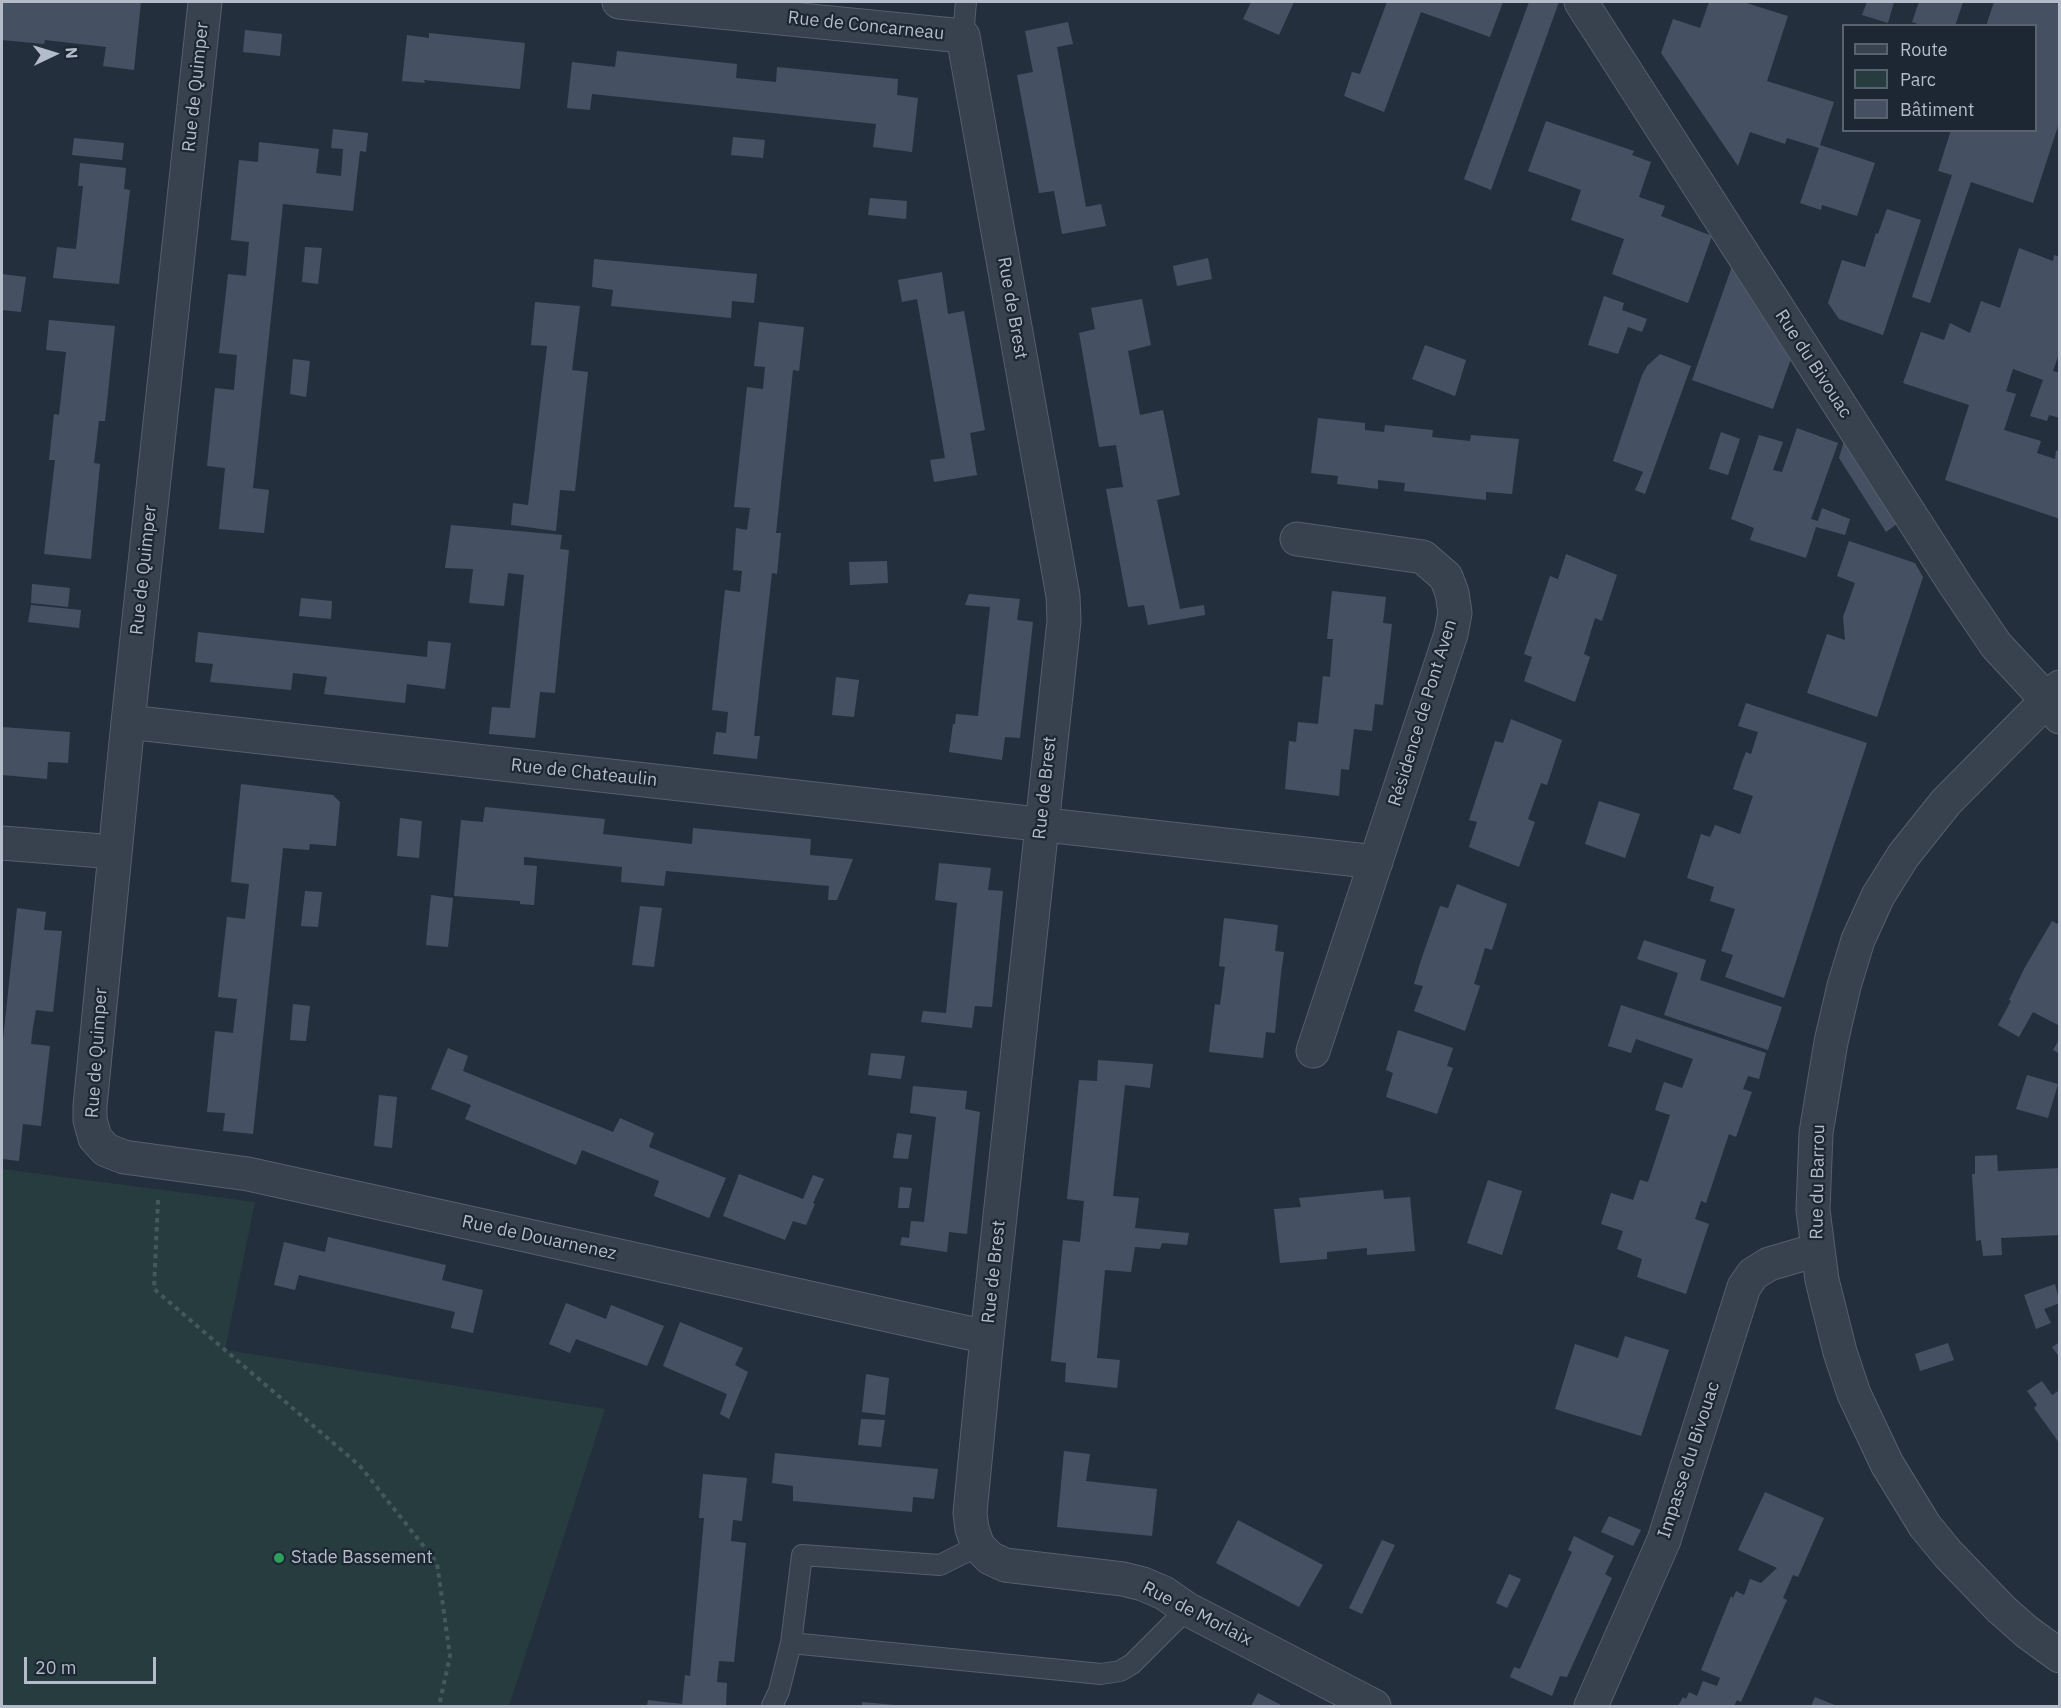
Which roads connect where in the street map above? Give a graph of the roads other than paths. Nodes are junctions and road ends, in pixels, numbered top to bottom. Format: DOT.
graph roads {
  1 [pos="205,2"];
  2 [pos="619,2"];
  3 [pos="966,2"];
  4 [pos="1581,2"];
  5 [pos="662,4"];
  6 [pos="963,36"];
  7 [pos="1297,538"];
  8 [pos="2056,700"];
  9 [pos="128,722"];
  10 [pos="1040,825"];
  11 [pos="2,843"];
  12 [pos="115,852"];
  13 [pos="1376,862"];
  14 [pos="1313,1051"];
  15 [pos="95,1138"];
  16 [pos="1817,1250"];
  17 [pos="987,1336"];
  18 [pos="978,1546"];
  19 [pos="1187,1609"];
  20 [pos="791,1643"];
  21 [pos="2060,1656"];
  22 [pos="772,1707"];
  23 [pos="1374,1707"];
  24 [pos="1591,1707"];
  1 -- 9 [label="street, Rue de Quimper"];
  2 -- 5 [label="street, Rue de Concarneau"];
  3 -- 6 [label="lane"];
  4 -- 8 [label="street, Rue du Bivouac"];
  5 -- 6 [label="street, Rue de Concarneau"];
  6 -- 10 [label="street, Rue de Brest"];
  7 -- 13 [label="street, Résidence de Pont Aven"];
  8 -- 16 [label="street, Rue du Barrou"];
  9 -- 10 [label="street, Rue de Chateaulin"];
  9 -- 12 [label="street, Rue de Quimper"];
  10 -- 13 [label="street"];
  10 -- 17 [label="street, Rue de Brest"];
  11 -- 12 [label="street"];
  12 -- 15 [label="street, Rue de Quimper"];
  13 -- 14 [label="street, Résidence de Pont Aven"];
  15 -- 17 [label="street, Rue de Douarnenez"];
  16 -- 21 [label="street, Rue du Barrou"];
  16 -- 24 [label="street, Impasse du Bivouac"];
  17 -- 18 [label="street, Rue de Brest"];
  18 -- 19 [label="street, Rue de Morlaix"];
  18 -- 20 [label="lane"];
  19 -- 20 [label="lane"];
  19 -- 23 [label="street, Rue de Morlaix"];
  20 -- 22 [label="lane"];
}
